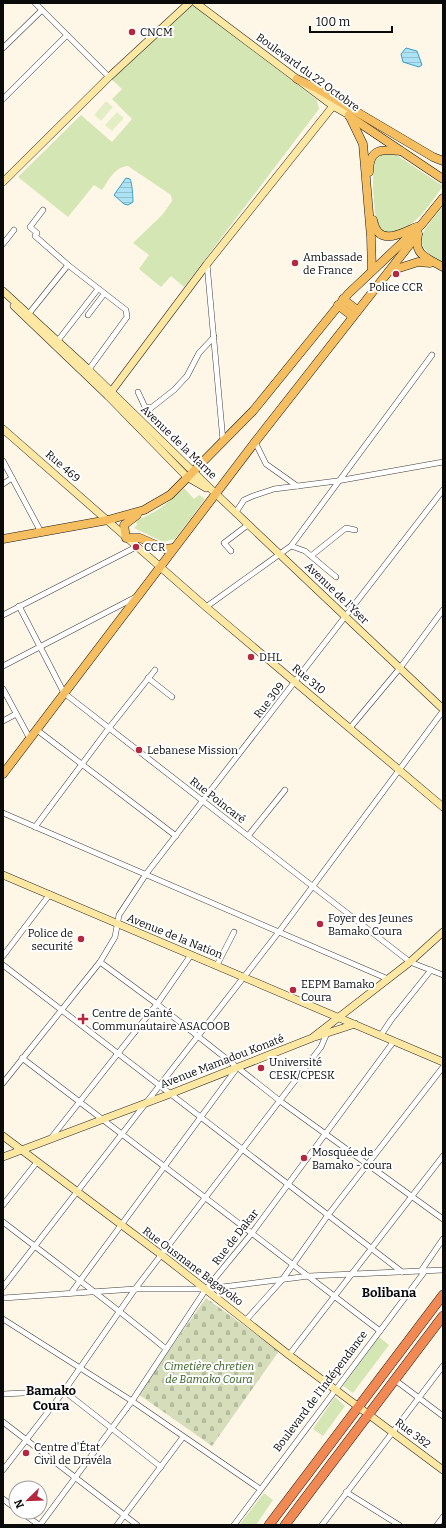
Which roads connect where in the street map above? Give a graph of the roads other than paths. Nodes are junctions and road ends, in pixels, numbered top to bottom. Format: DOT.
graph roads {
  1 [pos="35,3"];
  2 [pos="188,3"];
  3 [pos="196,3"];
  4 [pos="42,10"];
  5 [pos="67,35"];
  6 [pos="3,48"];
  7 [pos="109,77"];
  8 [pos="297,79"];
  9 [pos="3,99"];
  10 [pos="333,106"];
  11 [pos="349,115"];
  12 [pos="401,150"];
  13 [pos="443,161"];
  14 [pos="443,179"];
  15 [pos="3,182"];
  16 [pos="443,198"];
  17 [pos="43,210"];
  18 [pos="422,224"];
  19 [pos="14,230"];
  20 [pos="418,234"];
  21 [pos="3,244"];
  22 [pos="208,264"];
  23 [pos="68,265"];
  24 [pos="443,267"];
  25 [pos="443,270"];
  26 [pos="372,271"];
  27 [pos="389,272"];
  28 [pos="98,290"];
  29 [pos="3,291"];
  30 [pos="104,294"];
  31 [pos="3,297"];
  32 [pos="341,302"];
  33 [pos="354,313"];
  34 [pos="88,315"];
  35 [pos="27,316"];
  36 [pos="214,337"];
  37 [pos="56,343"];
  38 [pos="432,355"];
  39 [pos="87,372"];
  40 [pos="138,392"];
  41 [pos="110,394"];
  42 [pos="3,429"];
  43 [pos="223,441"];
  44 [pos="255,442"];
  45 [pos="3,462"];
  46 [pos="443,462"];
  47 [pos="190,474"];
  48 [pos="12,478"];
  49 [pos="337,481"];
  50 [pos="3,484"];
  51 [pos="297,486"];
  52 [pos="443,490"];
  53 [pos="215,493"];
  54 [pos="144,510"];
  55 [pos="236,512"];
  56 [pos="108,520"];
  57 [pos="249,524"];
  58 [pos="355,530"];
  59 [pos="41,532"];
  60 [pos="126,538"];
  61 [pos="3,539"];
  62 [pos="291,546"];
  63 [pos="136,547"];
  64 [pos="173,548"];
  65 [pos="231,551"];
  66 [pos="281,554"];
  67 [pos="311,556"];
  68 [pos="160,568"];
  69 [pos="336,577"];
  70 [pos="139,596"];
  71 [pos="19,606"];
  72 [pos="206,607"];
  73 [pos="443,610"];
  74 [pos="3,615"];
  75 [pos="346,616"];
  76 [pos="40,647"];
  77 [pos="3,666"];
  78 [pos="400,668"];
  79 [pos="155,670"];
  80 [pos="148,678"];
  81 [pos="296,682"];
  82 [pos="3,689"];
  83 [pos="64,693"];
  84 [pos="172,697"];
  85 [pos="443,710"];
  86 [pos="16,714"];
  87 [pos="3,721"];
  88 [pos="108,728"];
  89 [pos="350,728"];
  90 [pos="37,730"];
  91 [pos="30,739"];
  92 [pos="81,764"];
  93 [pos="400,771"];
  94 [pos="3,774"];
  95 [pos="285,790"];
  96 [pos="203,801"];
  97 [pos="443,808"];
  98 [pos="3,813"];
  99 [pos="34,827"];
  100 [pos="176,836"];
  101 [pos="248,836"];
  102 [pos="3,874"];
  103 [pos="146,874"];
  104 [pos="313,887"];
  105 [pos="50,894"];
  106 [pos="117,925"];
  107 [pos="234,932"];
  108 [pos="278,932"];
  109 [pos="443,932"];
  110 [pos="191,955"];
  111 [pos="3,956"];
  112 [pos="100,962"];
  113 [pos="410,962"];
  114 [pos="3,965"];
  115 [pos="217,965"];
  116 [pos="431,970"];
  117 [pos="443,975"];
  118 [pos="243,976"];
  119 [pos="388,979"];
  120 [pos="157,1004"];
  121 [pos="61,1010"];
  122 [pos="340,1018"];
  123 [pos="355,1024"];
  124 [pos="328,1026"];
  125 [pos="326,1035"];
  126 [pos="198,1036"];
  127 [pos="381,1036"];
  128 [pos="312,1038"];
  129 [pos="394,1041"];
  130 [pos="118,1054"];
  131 [pos="22,1058"];
  132 [pos="443,1062"];
  133 [pos="238,1067"];
  134 [pos="443,1067"];
  135 [pos="3,1082"];
  136 [pos="160,1086"];
  137 [pos="170,1094"];
  138 [pos="280,1101"];
  139 [pos="80,1102"];
  140 [pos="148,1102"];
  141 [pos="201,1118"];
  142 [pos="102,1119"];
  143 [pos="122,1134"];
  144 [pos="325,1134"];
  145 [pos="3,1136"];
  146 [pos="51,1138"];
  147 [pos="21,1150"];
  148 [pos="243,1150"];
  149 [pos="443,1156"];
  150 [pos="3,1157"];
  151 [pos="37,1162"];
  152 [pos="368,1165"];
  153 [pos="165,1167"];
  154 [pos="288,1184"];
  155 [pos="77,1192"];
  156 [pos="411,1197"];
  157 [pos="205,1198"];
  158 [pos="3,1205"];
  159 [pos="328,1215"];
  160 [pos="443,1219"];
  161 [pos="3,1222"];
  162 [pos="121,1225"];
  163 [pos="252,1233"];
  164 [pos="443,1239"];
  165 [pos="35,1246"];
  166 [pos="371,1249"];
  167 [pos="162,1255"];
  168 [pos="293,1264"];
  169 [pos="443,1270"];
  170 [pos="423,1271"];
  171 [pos="402,1272"];
  172 [pos="309,1276"];
  173 [pos="352,1276"];
  174 [pos="282,1280"];
  175 [pos="79,1281"];
  176 [pos="3,1286"];
  177 [pos="135,1289"];
  178 [pos="206,1289"];
  179 [pos="94,1292"];
  180 [pos="71,1293"];
  181 [pos="443,1295"];
  182 [pos="335,1296"];
  183 [pos="3,1298"];
  184 [pos="120,1310"];
  185 [pos="443,1316"];
  186 [pos="3,1319"];
  187 [pos="246,1320"];
  188 [pos="380,1331"];
  189 [pos="166,1349"];
  190 [pos="289,1355"];
  191 [pos="443,1366"];
  192 [pos="80,1367"];
  193 [pos="395,1380"];
  194 [pos="336,1389"];
  195 [pos="64,1391"];
  196 [pos="3,1394"];
  197 [pos="419,1398"];
  198 [pos="132,1401"];
  199 [pos="359,1406"];
  200 [pos="369,1413"];
  201 [pos="443,1416"];
  202 [pos="3,1422"];
  203 [pos="112,1429"];
  204 [pos="393,1432"];
  205 [pos="183,1437"];
  206 [pos="26,1439"];
  207 [pos="161,1466"];
  208 [pos="3,1470"];
  209 [pos="443,1470"];
  210 [pos="75,1478"];
  211 [pos="260,1489"];
  212 [pos="346,1492"];
  213 [pos="124,1516"];
  214 [pos="443,1517"];
  215 [pos="39,1525"];
  216 [pos="117,1525"];
  217 [pos="137,1525"];
  218 [pos="234,1525"];
  219 [pos="269,1525"];
  220 [pos="285,1525"];
  221 [pos="322,1525"];
  222 [pos="399,1525"];
  223 [pos="437,1525"];
  1 -- 4 [label="street"];
  2 -- 7 [label="street"];
  3 -- 8 [label="street, Boulevard du 22 Octobre"];
  4 -- 5 [label="street"];
  4 -- 6 [label="street"];
  5 -- 7 [label="street"];
  5 -- 9 [label="street"];
  7 -- 15 [label="street"];
  8 -- 10 [label="street, Boulevard du 22 Octobre"];
  8 -- 13 [label="main road"];
  10 -- 11 [label="street, Boulevard du 22 Octobre"];
  10 -- 22 [label="street"];
  11 -- 12 [label="main road, Boulevard du 22 Octobre"];
  11 -- 26 [label="main road"];
  12 -- 14 [label="main road, Boulevard du 22 Octobre"];
  12 -- 18 [label="main road"];
  16 -- 18 [label="main road"];
  17 -- 23 [label="street"];
  18 -- 20 [label="main road"];
  18 -- 26 [label="main road"];
  19 -- 21 [label="street"];
  20 -- 24 [label="main road"];
  20 -- 27 [label="main road"];
  22 -- 36 [label="street"];
  22 -- 41 [label="street"];
  23 -- 28 [label="street"];
  23 -- 35 [label="street"];
  25 -- 27 [label="main road"];
  26 -- 32 [label="main road"];
  27 -- 33 [label="main road"];
  28 -- 30 [label="street"];
  28 -- 37 [label="street"];
  29 -- 35 [label="street, Avenue de la Marne"];
  30 -- 34 [label="street"];
  30 -- 39 [label="street"];
  31 -- 35 [label="street, Avenue de la Marne"];
  32 -- 33 [label="main road"];
  32 -- 43 [label="main road"];
  33 -- 44 [label="main road"];
  35 -- 37 [label="street, Avenue de la Marne"];
  36 -- 40 [label="street"];
  36 -- 43 [label="street"];
  37 -- 39 [label="street, Avenue de la Marne"];
  38 -- 49 [label="street"];
  39 -- 41 [label="street, Avenue de la Marne"];
  41 -- 47 [label="street, Avenue de la Marne"];
  42 -- 56 [label="street, Rue 469"];
  43 -- 47 [label="main road"];
  44 -- 51 [label="street"];
  44 -- 53 [label="main road"];
  45 -- 48 [label="street"];
  46 -- 49 [label="street"];
  47 -- 53 [label="street, Avenue de la Marne"];
  47 -- 54 [label="main road"];
  48 -- 50 [label="street"];
  48 -- 59 [label="street"];
  49 -- 51 [label="street"];
  49 -- 62 [label="street"];
  51 -- 55 [label="street"];
  52 -- 75 [label="street, Rue 309"];
  53 -- 55 [label="street, Avenue de l'Yser"];
  53 -- 64 [label="main road"];
  54 -- 56 [label="main road"];
  54 -- 60 [label="main road"];
  55 -- 57 [label="street, Avenue de l'Yser"];
  56 -- 59 [label="main road"];
  56 -- 60 [label="street, Rue 469"];
  57 -- 65 [label="street"];
  57 -- 66 [label="street, Avenue de l'Yser"];
  58 -- 67 [label="street"];
  59 -- 61 [label="main road"];
  60 -- 63 [label="street, Rue 469"];
  60 -- 64 [label="main road"];
  62 -- 66 [label="street"];
  62 -- 67 [label="street"];
  63 -- 68 [label="street, Rue 310"];
  63 -- 71 [label="street"];
  64 -- 68 [label="main road"];
  66 -- 72 [label="street"];
  66 -- 75 [label="street, Avenue de l'Yser"];
  67 -- 69 [label="street"];
  68 -- 70 [label="main road"];
  68 -- 72 [label="street, Rue 310"];
  70 -- 76 [label="street"];
  70 -- 83 [label="main road"];
  71 -- 74 [label="street"];
  71 -- 76 [label="street, Rue Poincaré"];
  72 -- 81 [label="street, Rue 310"];
  73 -- 78 [label="street"];
  75 -- 78 [label="street, Avenue de l'Yser"];
  75 -- 81 [label="street, Rue 309"];
  76 -- 77 [label="street"];
  76 -- 83 [label="street, Rue Poincaré"];
  78 -- 85 [label="street, Avenue de l'Yser"];
  78 -- 89 [label="street"];
  79 -- 80 [label="street"];
  80 -- 84 [label="street"];
  80 -- 88 [label="street"];
  81 -- 89 [label="street, Rue 310"];
  81 -- 96 [label="street, Rue 309"];
  82 -- 86 [label="street"];
  83 -- 88 [label="street, Rue Poincaré"];
  83 -- 90 [label="main road"];
  85 -- 93 [label="street"];
  86 -- 87 [label="street"];
  86 -- 91 [label="street"];
  88 -- 92 [label="street"];
  88 -- 96 [label="street, Rue Poincaré"];
  89 -- 93 [label="street, Rue 310"];
  90 -- 91 [label="main road"];
  90 -- 92 [label="street"];
  91 -- 94 [label="main road"];
  92 -- 99 [label="street"];
  92 -- 100 [label="street"];
  93 -- 97 [label="street, Rue 310"];
  93 -- 104 [label="street"];
  95 -- 101 [label="street"];
  96 -- 100 [label="street, Rue 309"];
  96 -- 101 [label="street, Rue Poincaré"];
  98 -- 99 [label="street"];
  99 -- 103 [label="street"];
  100 -- 103 [label="street, Rue 309"];
  101 -- 104 [label="street, Rue Poincaré"];
  102 -- 105 [label="street, Avenue de la Nation"];
  103 -- 106 [label="street, Rue 309"];
  103 -- 108 [label="street"];
  104 -- 108 [label="street"];
  104 -- 113 [label="street, Rue Poincaré"];
  105 -- 106 [label="street, Avenue de la Nation"];
  105 -- 111 [label="street"];
  106 -- 110 [label="street, Avenue de la Nation"];
  106 -- 112 [label="street, Rue 309"];
  107 -- 115 [label="street"];
  108 -- 118 [label="street"];
  108 -- 119 [label="street"];
  109 -- 113 [label="street, Avenue Mamadou Konaté"];
  110 -- 115 [label="street, Avenue de la Nation"];
  110 -- 120 [label="street"];
  112 -- 120 [label="street"];
  112 -- 121 [label="street, Rue 309"];
  113 -- 116 [label="street, Rue Poincaré"];
  113 -- 119 [label="street, Avenue Mamadou Konaté"];
  114 -- 121 [label="street"];
  115 -- 118 [label="street, Avenue de la Nation"];
  116 -- 117 [label="street, Rue Poincaré"];
  116 -- 127 [label="street"];
  118 -- 122 [label="street, Avenue de la Nation"];
  118 -- 126 [label="street"];
  119 -- 122 [label="street, Avenue Mamadou Konaté"];
  120 -- 126 [label="street"];
  120 -- 130 [label="street"];
  121 -- 130 [label="street"];
  121 -- 131 [label="street, Rue 309"];
  122 -- 123 [label="street"];
  122 -- 124 [label="street, Avenue Mamadou Konaté"];
  123 -- 125 [label="street"];
  123 -- 127 [label="street"];
  124 -- 125 [label="street"];
  124 -- 128 [label="street, Avenue Mamadou Konaté"];
  125 -- 128 [label="street"];
  125 -- 138 [label="street"];
  126 -- 133 [label="street"];
  126 -- 136 [label="street"];
  127 -- 129 [label="street"];
  128 -- 133 [label="street, Avenue Mamadou Konaté"];
  129 -- 132 [label="street"];
  129 -- 144 [label="street, Rue de Dakar"];
  130 -- 136 [label="street"];
  130 -- 139 [label="street"];
  131 -- 135 [label="street, Rue 309"];
  131 -- 139 [label="street"];
  133 -- 137 [label="street, Avenue Mamadou Konaté"];
  133 -- 138 [label="street"];
  133 -- 141 [label="street"];
  134 -- 152 [label="street"];
  136 -- 137 [label="street"];
  136 -- 140 [label="street"];
  137 -- 140 [label="street, Avenue Mamadou Konaté"];
  137 -- 141 [label="street"];
  138 -- 144 [label="street"];
  138 -- 148 [label="street"];
  139 -- 142 [label="street"];
  139 -- 146 [label="street"];
  140 -- 142 [label="street, Avenue Mamadou Konaté"];
  140 -- 143 [label="street"];
  141 -- 148 [label="street"];
  141 -- 153 [label="street"];
  142 -- 143 [label="street"];
  142 -- 146 [label="street, Avenue Mamadou Konaté"];
  143 -- 153 [label="street"];
  143 -- 155 [label="street"];
  144 -- 152 [label="street"];
  144 -- 154 [label="street, Rue de Dakar"];
  145 -- 147 [label="street, Rue Ousmane Bagayoko"];
  146 -- 147 [label="street, Avenue Mamadou Konaté"];
  147 -- 150 [label="street, Avenue Mamadou Konaté"];
  147 -- 151 [label="street, Rue Ousmane Bagayoko"];
  148 -- 154 [label="street"];
  148 -- 157 [label="street"];
  149 -- 156 [label="street"];
  151 -- 155 [label="street, Rue Ousmane Bagayoko"];
  151 -- 158 [label="street"];
  152 -- 156 [label="street"];
  152 -- 159 [label="street"];
  153 -- 157 [label="street"];
  153 -- 162 [label="street"];
  154 -- 159 [label="street"];
  154 -- 163 [label="street, Rue de Dakar"];
  155 -- 162 [label="street, Rue Ousmane Bagayoko"];
  155 -- 165 [label="street"];
  156 -- 160 [label="street"];
  156 -- 166 [label="street"];
  157 -- 163 [label="street"];
  157 -- 167 [label="street"];
  159 -- 166 [label="street"];
  159 -- 168 [label="street"];
  161 -- 165 [label="street"];
  162 -- 167 [label="street, Rue Ousmane Bagayoko"];
  162 -- 175 [label="street"];
  163 -- 168 [label="street"];
  163 -- 178 [label="street, Rue de Dakar"];
  164 -- 170 [label="street, Boulevard de l'Indépendance"];
  165 -- 175 [label="street"];
  165 -- 176 [label="street"];
  166 -- 171 [label="street"];
  166 -- 173 [label="street"];
  167 -- 177 [label="street"];
  167 -- 178 [label="street, Rue Ousmane Bagayoko"];
  168 -- 172 [label="street"];
  168 -- 174 [label="street"];
  169 -- 170 [label="street"];
  170 -- 171 [label="street"];
  170 -- 188 [label="street, Boulevard de l'Indépendance"];
  171 -- 173 [label="street"];
  172 -- 173 [label="street"];
  172 -- 174 [label="street"];
  172 -- 182 [label="street"];
  173 -- 182 [label="street"];
  174 -- 178 [label="street"];
  174 -- 187 [label="street"];
  175 -- 179 [label="street"];
  175 -- 180 [label="street"];
  177 -- 178 [label="street"];
  177 -- 179 [label="street"];
  177 -- 184 [label="street"];
  178 -- 187 [label="street, Rue Ousmane Bagayoko"];
  178 -- 189 [label="street, Rue de Dakar"];
  179 -- 180 [label="street"];
  179 -- 184 [label="street"];
  180 -- 183 [label="street"];
  181 -- 199 [label="highway"];
  182 -- 188 [label="street"];
  182 -- 190 [label="street"];
  184 -- 189 [label="street"];
  184 -- 192 [label="street"];
  185 -- 193 [label="highway"];
  186 -- 192 [label="street"];
  187 -- 190 [label="street, Rue Ousmane Bagayoko"];
  188 -- 194 [label="street, Boulevard de l'Indépendance"];
  189 -- 198 [label="street, Rue de Dakar"];
  190 -- 194 [label="street, Rue Ousmane Bagayoko"];
  191 -- 197 [label="street"];
  192 -- 195 [label="street"];
  192 -- 198 [label="street"];
  193 -- 197 [label="street"];
  193 -- 200 [label="highway"];
  194 -- 199 [label="street, Rue Ousmane Bagayoko"];
  194 -- 211 [label="street, Boulevard de l'Indépendance"];
  195 -- 196 [label="street"];
  195 -- 203 [label="street"];
  195 -- 206 [label="street"];
  197 -- 201 [label="street"];
  197 -- 204 [label="street"];
  198 -- 203 [label="street, Rue de Dakar"];
  198 -- 205 [label="street"];
  199 -- 200 [label="street, Rue Ousmane Bagayoko"];
  199 -- 219 [label="highway"];
  200 -- 204 [label="street, Rue 382"];
  200 -- 220 [label="highway"];
  202 -- 206 [label="street"];
  203 -- 207 [label="street"];
  203 -- 210 [label="street, Rue de Dakar"];
  204 -- 209 [label="street, Rue 382"];
  204 -- 212 [label="street"];
  205 -- 207 [label="street"];
  205 -- 211 [label="street"];
  206 -- 208 [label="street"];
  206 -- 210 [label="street"];
  207 -- 213 [label="street"];
  210 -- 213 [label="street"];
  210 -- 215 [label="street, Rue de Dakar"];
  211 -- 218 [label="street, Boulevard de l'Indépendance"];
  212 -- 221 [label="street"];
  212 -- 222 [label="street"];
  213 -- 216 [label="street"];
  213 -- 217 [label="street"];
  214 -- 223 [label="street"];
}
